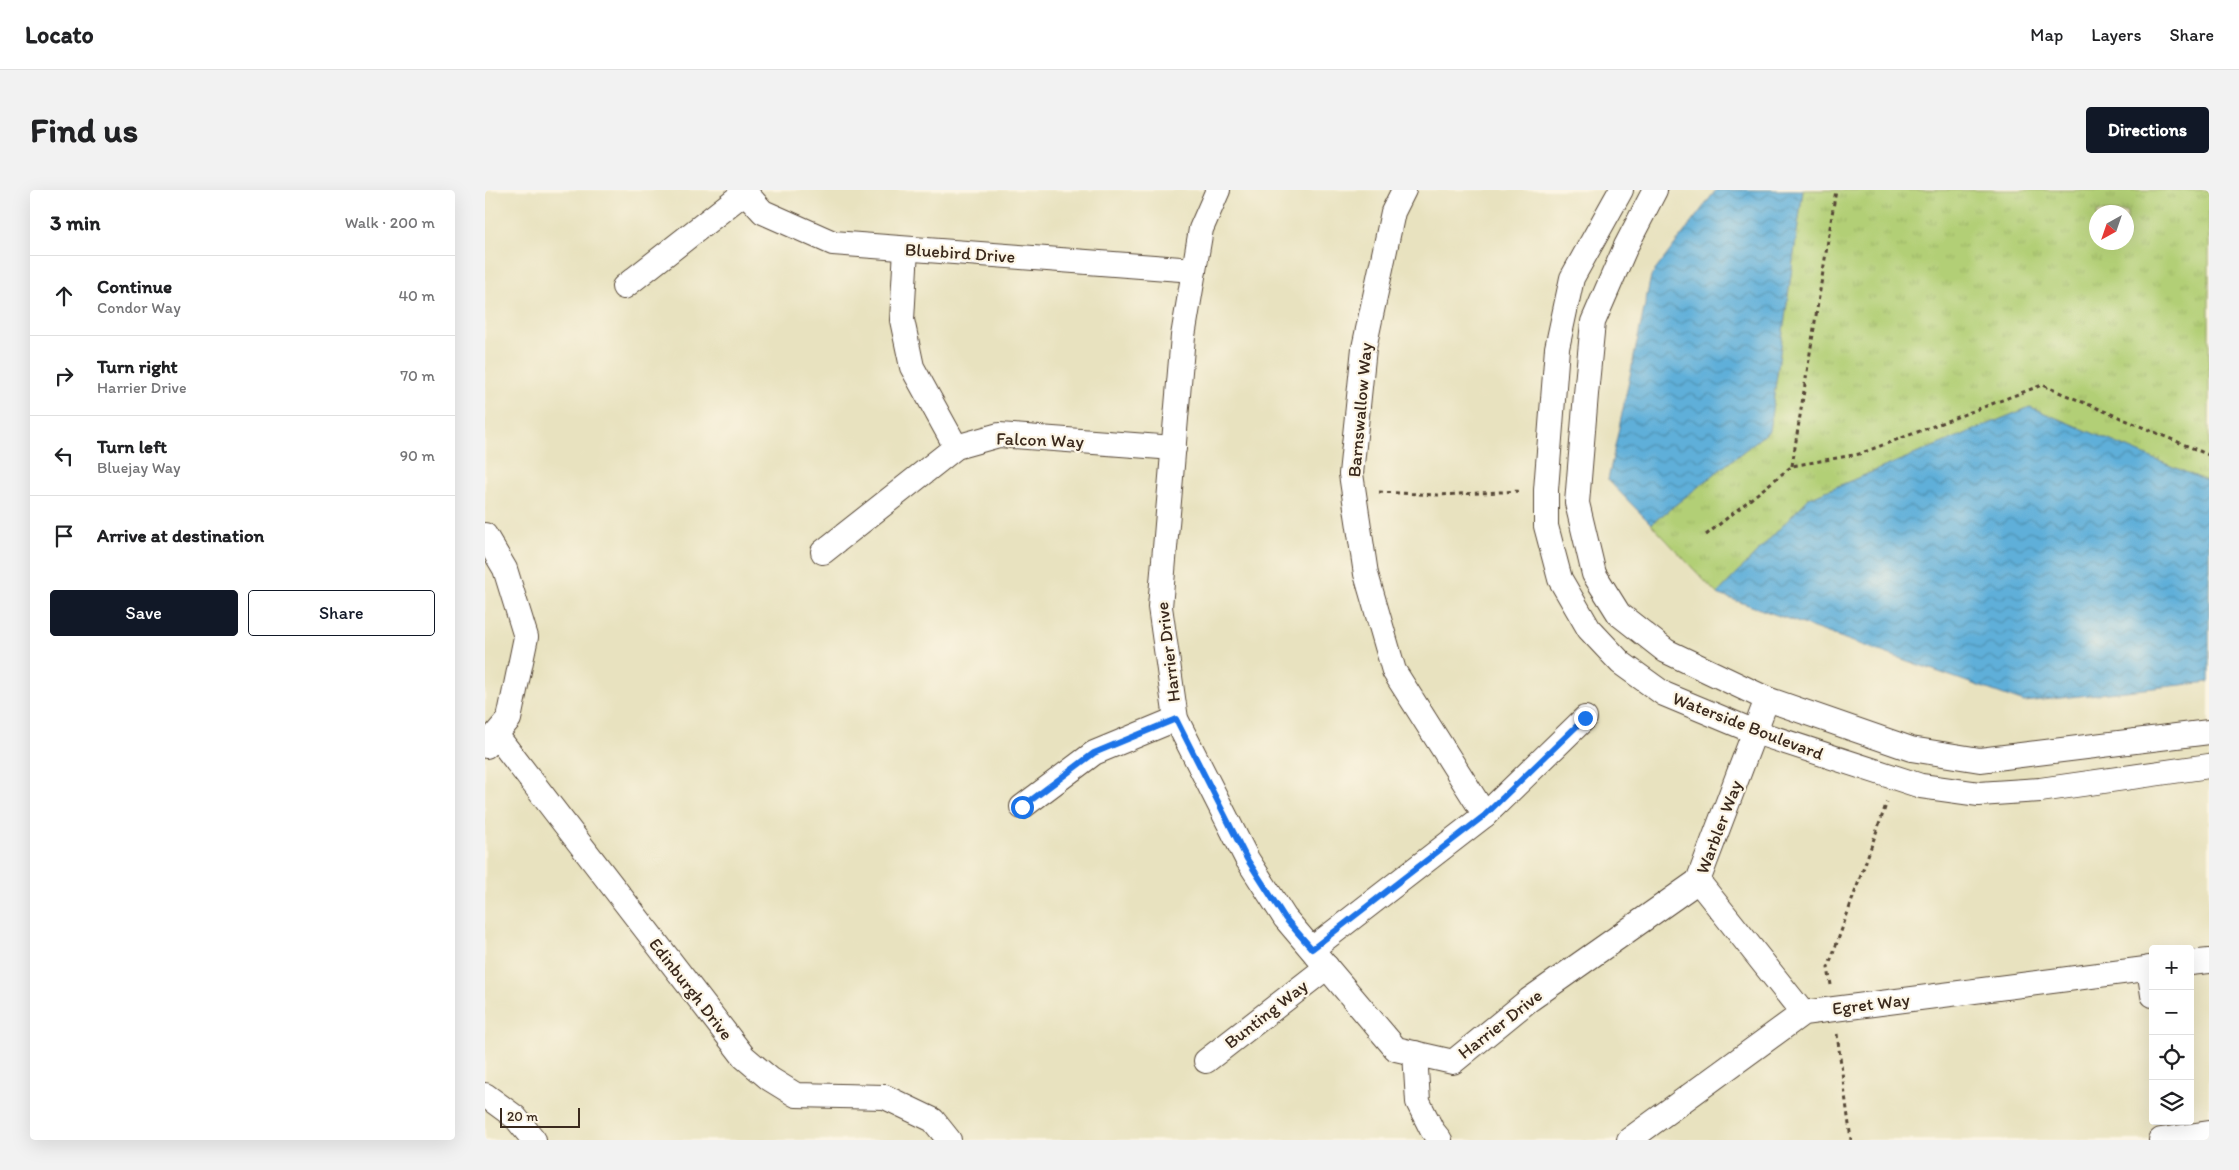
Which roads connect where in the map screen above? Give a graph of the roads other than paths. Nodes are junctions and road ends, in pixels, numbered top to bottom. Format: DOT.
graph roads {
  1 [pos="1218,190"];
  2 [pos="1404,190"];
  3 [pos="1621,190"];
  4 [pos="1655,190"];
  5 [pos="744,191"];
  6 [pos="907,249"];
  7 [pos="1194,270"];
  8 [pos="624,287"];
  9 [pos="956,447"];
  10 [pos="1174,448"];
  11 [pos="485,535"];
  12 [pos="823,552"];
  13 [pos="1767,700"];
  14 [pos="1585,718"];
  15 [pos="1176,719"];
  16 [pos="1755,732"];
  17 [pos="2209,732"];
  18 [pos="491,741"];
  19 [pos="2209,766"];
  20 [pos="1022,807"];
  21 [pos="1485,815"];
  22 [pos="1698,881"];
  23 [pos="1312,949"];
  24 [pos="2209,961"];
  25 [pos="2194,963"];
  26 [pos="1327,967"];
  27 [pos="2149,968"];
  28 [pos="1803,1014"];
  29 [pos="1415,1053"];
  30 [pos="1206,1061"];
  31 [pos="485,1095"];
  32 [pos="2209,1133"];
  33 [pos="2169,1135"];
  34 [pos="534,1140"];
  35 [pos="949,1140"];
  36 [pos="1440,1140"];
  37 [pos="1629,1140"];
  1 -- 7 [label="street, Harrier Drive"];
  2 -- 21 [label="street, Barnswallow Way"];
  3 -- 16 [label="street, Waterside Boulevard"];
  4 -- 13 [label="street, Waterside Boulevard"];
  5 -- 6 [label="street, Bluebird Drive"];
  5 -- 8 [label="street"];
  6 -- 7 [label="street, Bluebird Drive"];
  6 -- 9 [label="street"];
  7 -- 10 [label="street, Harrier Drive"];
  9 -- 10 [label="street, Falcon Way"];
  9 -- 12 [label="street, Falcon Way"];
  10 -- 15 [label="street, Harrier Drive"];
  11 -- 18 [label="street"];
  13 -- 16 [label="street, Warbler Way"];
  13 -- 17 [label="street, Waterside Boulevard"];
  14 -- 21 [label="street"];
  15 -- 20 [label="street"];
  15 -- 23 [label="street, Harrier Drive"];
  16 -- 19 [label="street, Waterside Boulevard"];
  16 -- 22 [label="street, Warbler Way"];
  18 -- 35 [label="street, Edinburgh Drive"];
  21 -- 23 [label="street"];
  22 -- 28 [label="street, Warbler Way"];
  22 -- 29 [label="street, Harrier Drive"];
  23 -- 26 [label="street, Harrier Drive"];
  24 -- 25 [label="street"];
  26 -- 29 [label="street, Harrier Drive"];
  26 -- 30 [label="street, Bunting Way"];
  27 -- 28 [label="street, Egret Way"];
  28 -- 37 [label="street, Egret Way"];
  29 -- 36 [label="street"];
  31 -- 34 [label="street"];
  32 -- 33 [label="street"];
}
